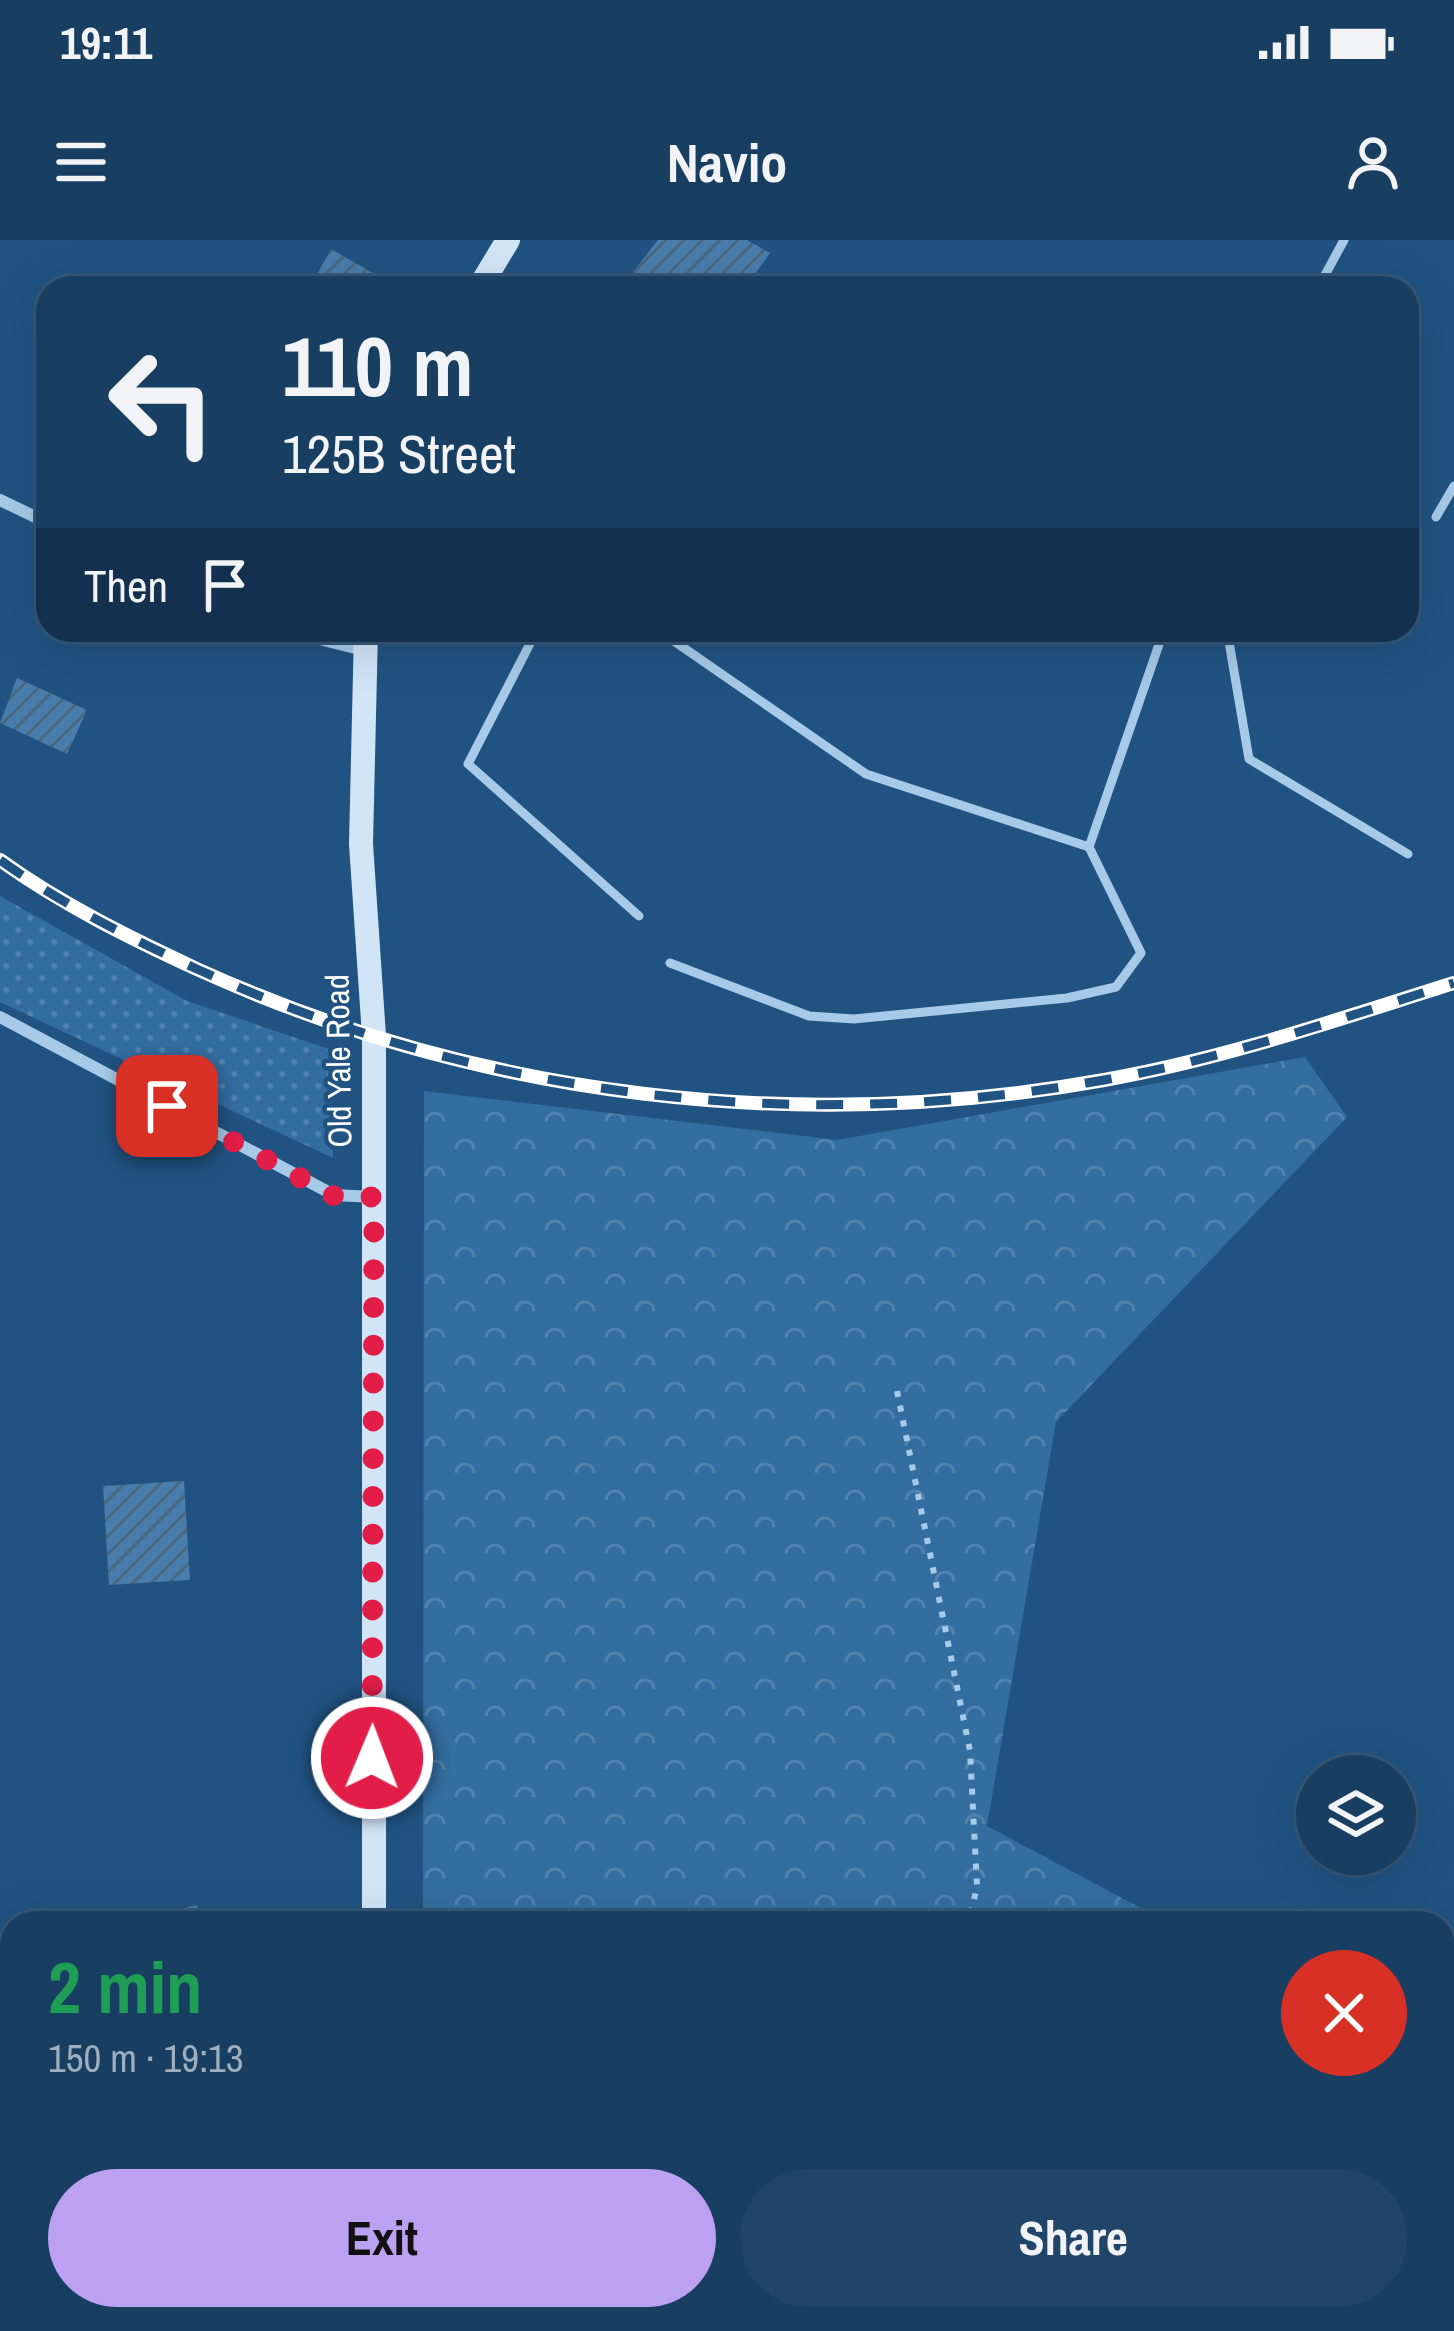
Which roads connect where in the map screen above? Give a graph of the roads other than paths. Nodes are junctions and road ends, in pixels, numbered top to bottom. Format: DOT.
graph roads {
  1 [pos="508,240"];
  2 [pos="1344,240"];
  3 [pos="486,276"];
  4 [pos="1324,276"];
  5 [pos="1454,486"];
  6 [pos="0,500"];
  7 [pos="36,517"];
  8 [pos="1436,517"];
  9 [pos="364,642"];
  10 [pos="531,642"];
  11 [pos="675,642"];
  12 [pos="1160,642"];
  13 [pos="1229,642"];
  14 [pos="1089,847"];
  15 [pos="1408,854"];
  16 [pos="639,916"];
  17 [pos="670,963"];
  18 [pos="0,1017"];
  19 [pos="374,1197"];
  20 [pos="374,1911"];
  1 -- 3 [label="main road"];
  2 -- 4 [label="lane"];
  5 -- 8 [label="lane"];
  6 -- 7 [label="street"];
  9 -- 19 [label="main road, Old Yale Road"];
  10 -- 16 [label="lane"];
  11 -- 14 [label="lane"];
  12 -- 14 [label="lane"];
  13 -- 15 [label="lane"];
  14 -- 17 [label="lane"];
  18 -- 19 [label="street"];
  19 -- 20 [label="main road, Old Yale Road"];
}
